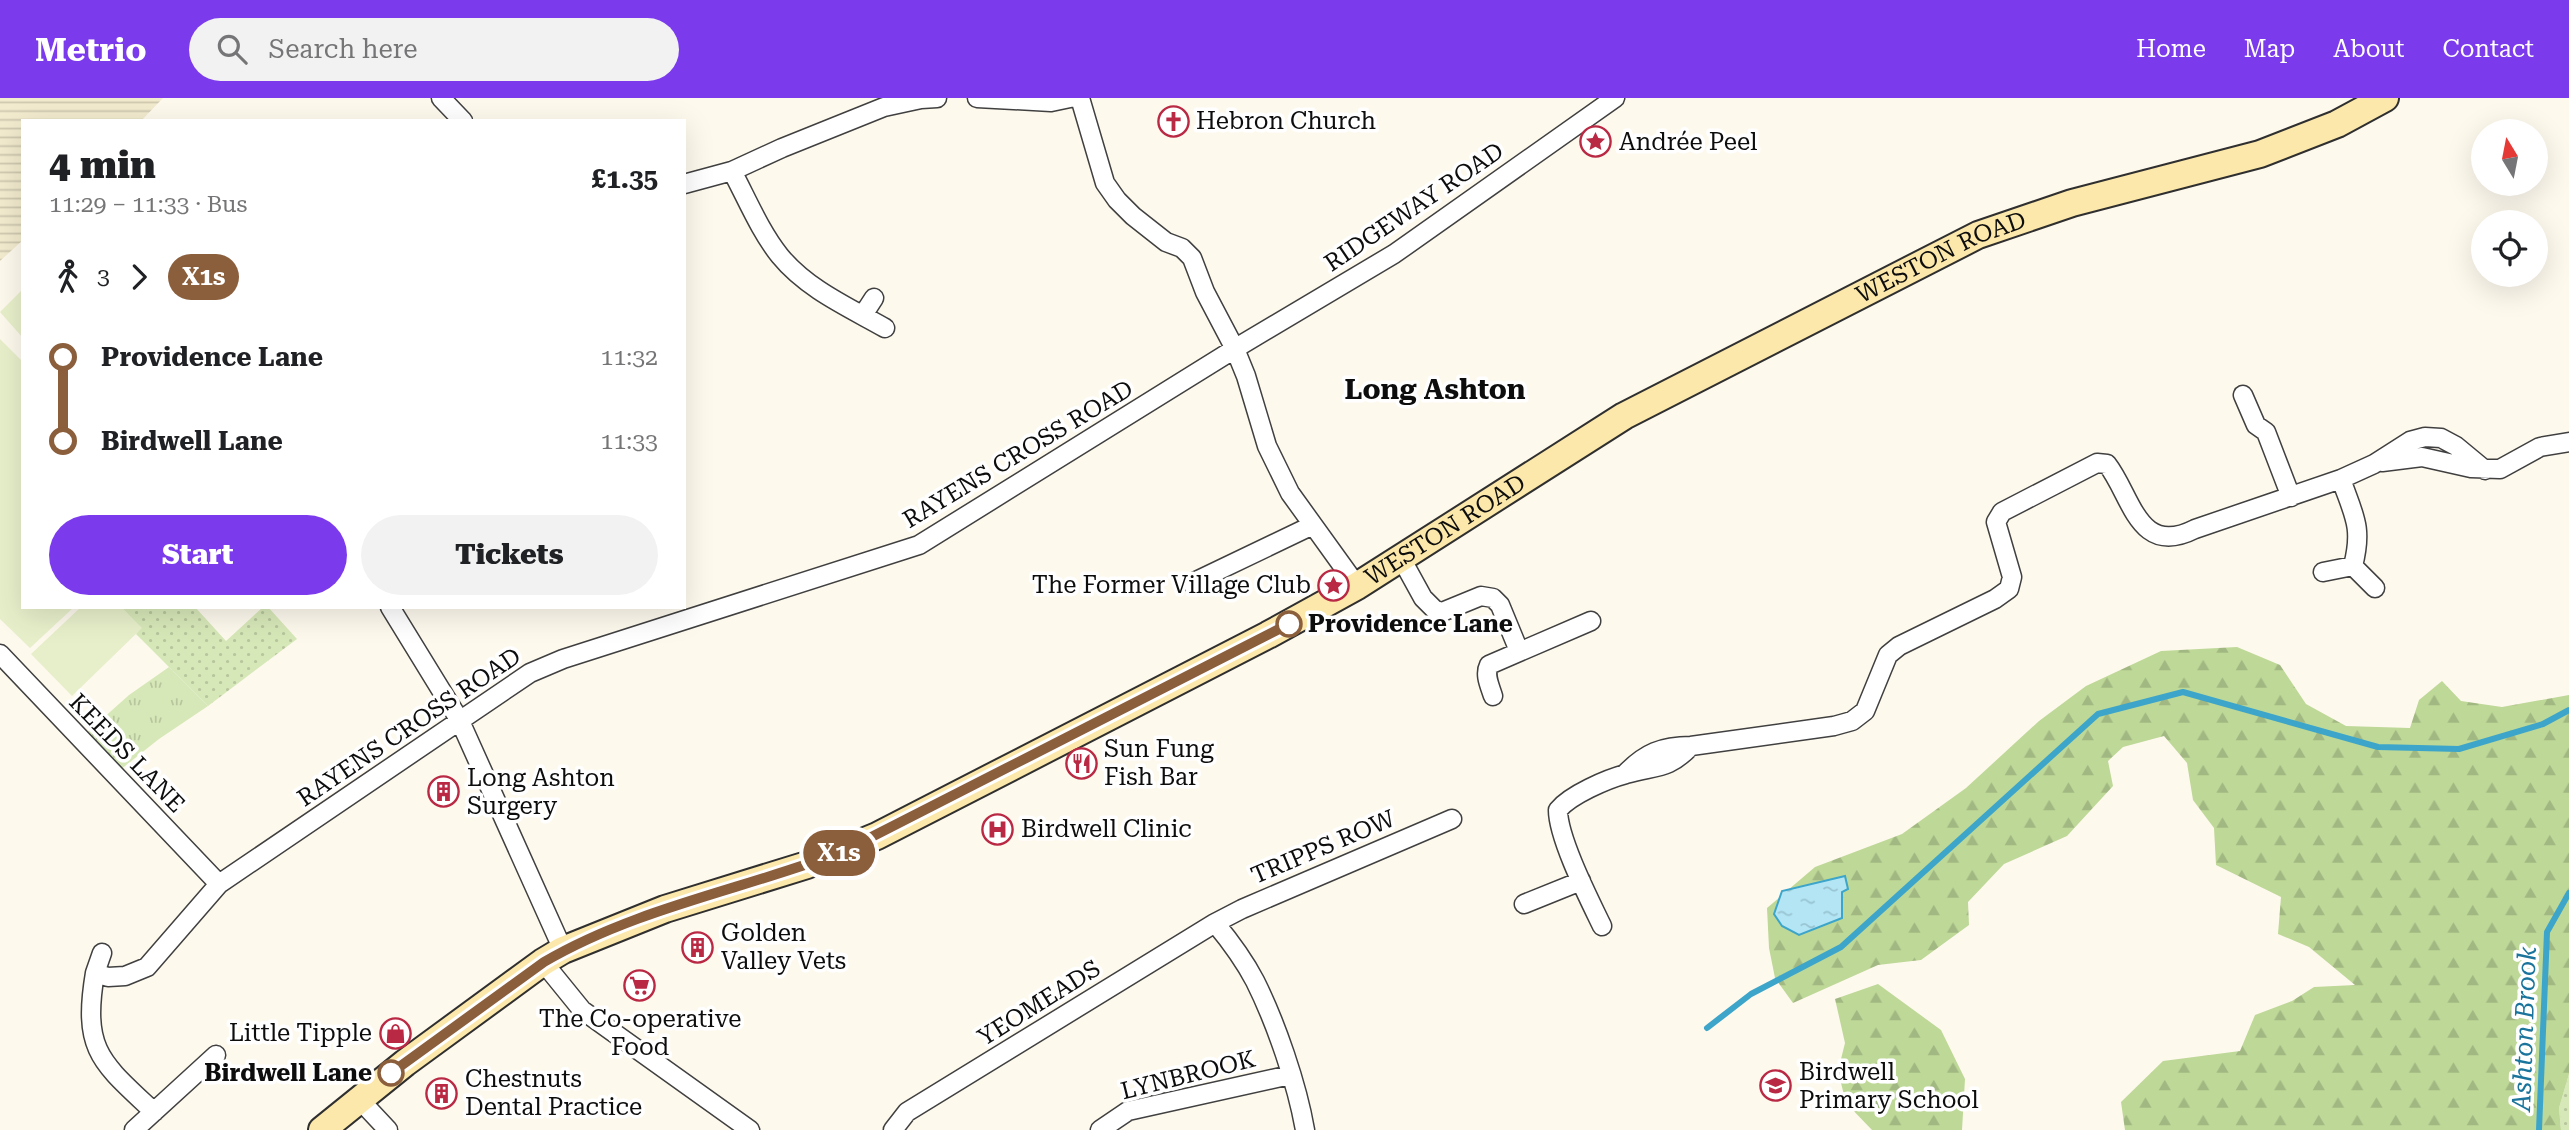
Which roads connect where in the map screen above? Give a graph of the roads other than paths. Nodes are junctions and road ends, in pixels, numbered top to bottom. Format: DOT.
graph roads {
  1 [pos="441,98"];
  2 [pos="937,98"];
  3 [pos="976,98"];
  4 [pos="1070,98"];
  5 [pos="1080,98"];
  6 [pos="1615,98"];
  7 [pos="2385,98"];
  8 [pos="461,119"];
  9 [pos="732,171"];
  10 [pos="686,183"];
  11 [pos="874,298"];
  12 [pos="863,315"];
  13 [pos="885,328"];
  14 [pos="1235,349"];
  15 [pos="2243,396"];
  16 [pos="2569,442"];
  17 [pos="2340,479"];
  18 [pos="2291,497"];
  19 [pos="1313,525"];
  20 [pos="1401,558"];
  21 [pos="2353,566"];
  22 [pos="2323,572"];
  23 [pos="1192,583"];
  24 [pos="1357,586"];
  25 [pos="2375,587"];
  26 [pos="391,609"];
  27 [pos="1591,621"];
  28 [pos="1519,652"];
  29 [pos="0,654"];
  30 [pos="1493,696"];
  31 [pos="460,721"];
  32 [pos="1452,819"];
  33 [pos="1581,881"];
  34 [pos="219,884"];
  35 [pos="1524,904"];
  36 [pos="1215,923"];
  37 [pos="1602,926"];
  38 [pos="102,953"];
  39 [pos="553,956"];
  40 [pos="95,973"];
  41 [pos="216,1055"];
  42 [pos="1290,1075"];
  43 [pos="359,1099"];
  44 [pos="154,1112"];
  45 [pos="135,1130"];
  46 [pos="323,1130"];
  47 [pos="388,1130"];
  48 [pos="750,1130"];
  49 [pos="893,1130"];
  50 [pos="1100,1130"];
  51 [pos="1305,1130"];
  1 -- 8 [label="street"];
  2 -- 9 [label="street"];
  3 -- 4 [label="street"];
  5 -- 14 [label="street"];
  6 -- 14 [label="street, RIDGEWAY ROAD"];
  7 -- 20 [label="street, WESTON ROAD"];
  9 -- 10 [label="street"];
  9 -- 12 [label="street"];
  11 -- 12 [label="street"];
  12 -- 13 [label="street"];
  14 -- 19 [label="street"];
  14 -- 31 [label="street, RAYENS CROSS ROAD"];
  15 -- 18 [label="street"];
  16 -- 17 [label="street"];
  17 -- 18 [label="street"];
  17 -- 21 [label="street"];
  18 -- 33 [label="street"];
  19 -- 23 [label="street"];
  19 -- 24 [label="street"];
  20 -- 24 [label="street, WESTON ROAD"];
  20 -- 28 [label="street"];
  21 -- 22 [label="street"];
  21 -- 25 [label="street"];
  24 -- 39 [label="street, WESTON ROAD"];
  26 -- 31 [label="street"];
  27 -- 28 [label="street"];
  28 -- 30 [label="street"];
  29 -- 34 [label="street, KEEDS LANE"];
  31 -- 34 [label="street, RAYENS CROSS ROAD"];
  31 -- 39 [label="street"];
  32 -- 36 [label="street, TRIPPS ROW"];
  33 -- 35 [label="street"];
  33 -- 37 [label="street"];
  34 -- 40 [label="street, RAYENS CROSS ROAD"];
  36 -- 42 [label="street, LYNBROOK"];
  36 -- 49 [label="street, YEOMEADS"];
  38 -- 40 [label="street"];
  39 -- 43 [label="street, WESTON ROAD"];
  39 -- 48 [label="street"];
  40 -- 44 [label="street"];
  41 -- 44 [label="street"];
  42 -- 50 [label="street, LYNBROOK"];
  42 -- 51 [label="street, LYNBROOK"];
  43 -- 46 [label="street, WESTON ROAD"];
  43 -- 47 [label="street"];
  44 -- 45 [label="street"];
}
